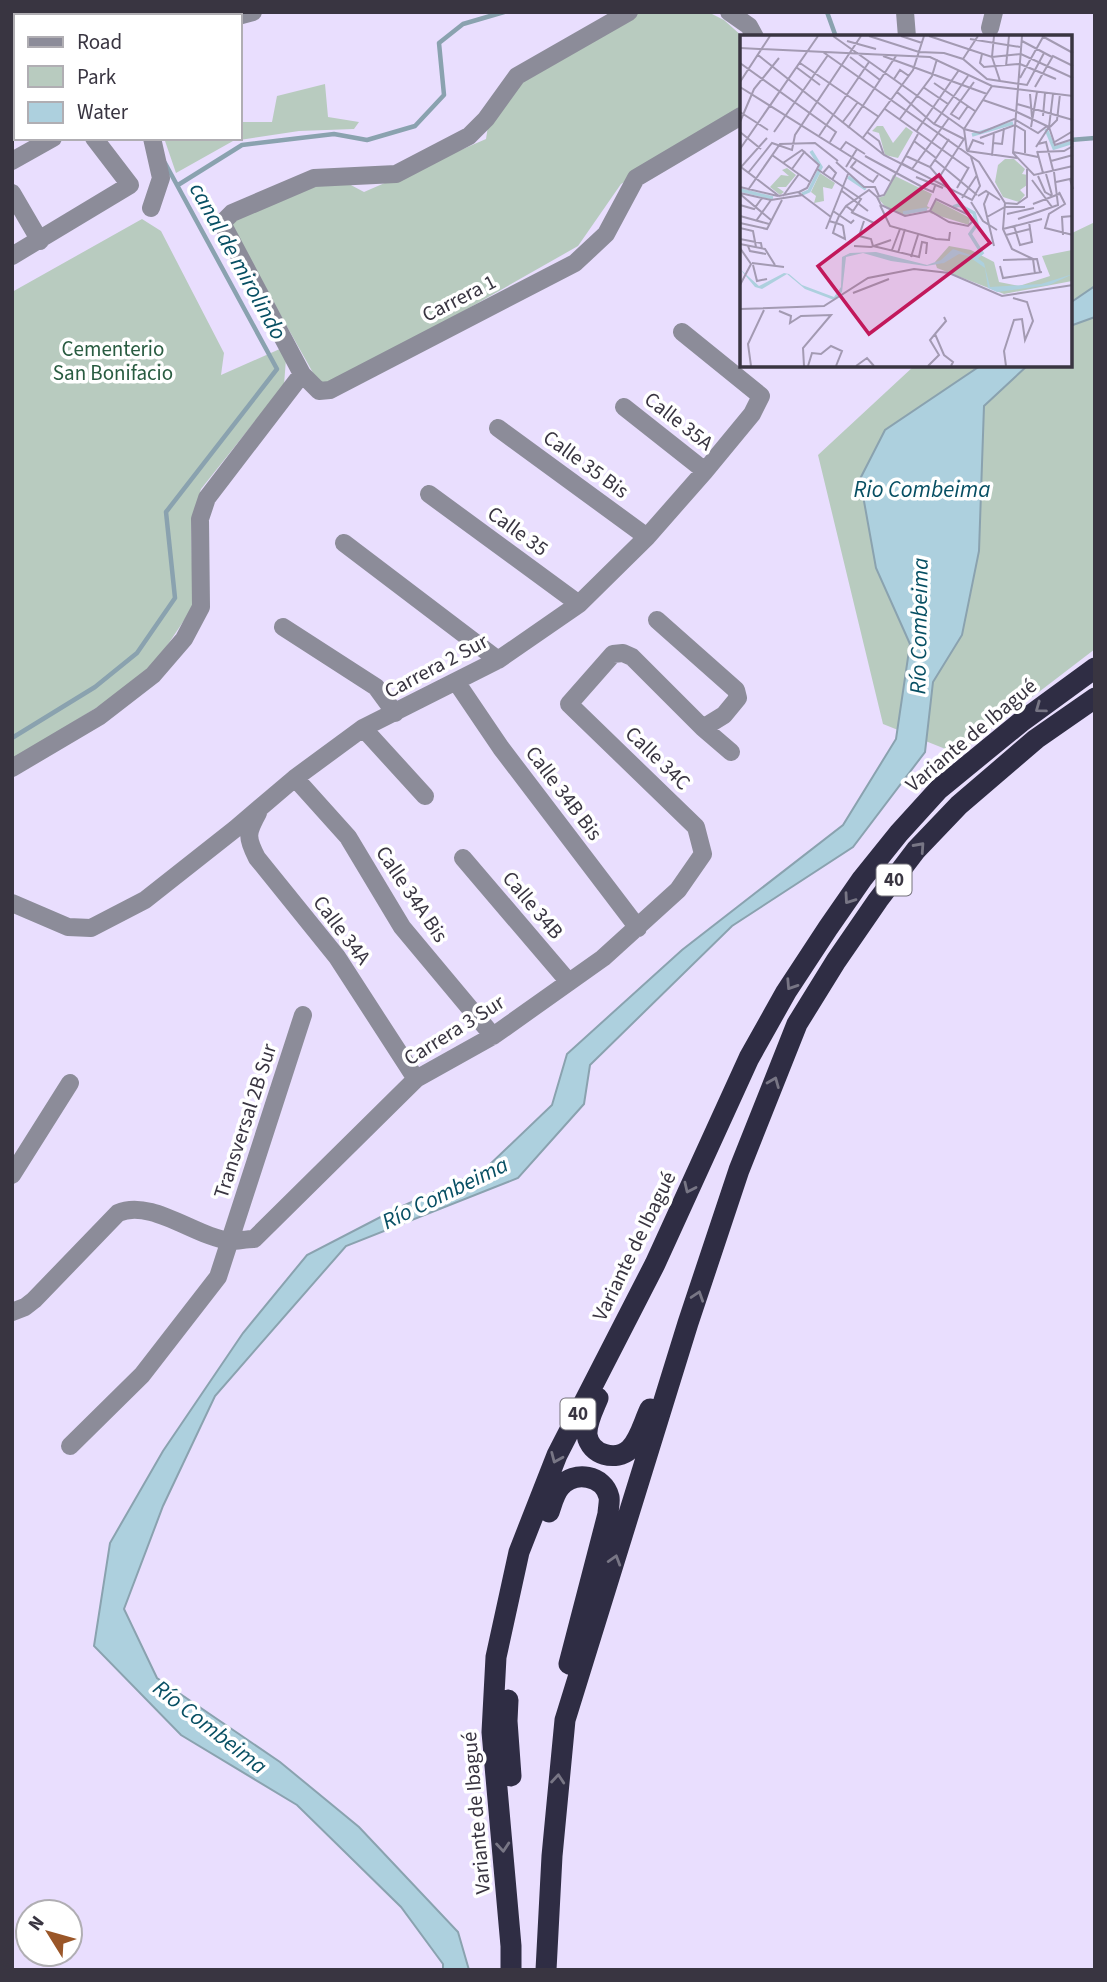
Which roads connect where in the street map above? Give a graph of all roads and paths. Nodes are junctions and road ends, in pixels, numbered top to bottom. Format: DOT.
graph roads {
  1 [pos="629,12"];
  2 [pos="729,12"];
  3 [pos="905,12"];
  4 [pos="754,35"];
  5 [pos="906,35"];
  6 [pos="740,117"];
  7 [pos="49,140"];
  8 [pos="96,140"];
  9 [pos="152,140"];
  10 [pos="12,161"];
  11 [pos="12,193"];
  12 [pos="151,208"];
  13 [pos="40,241"];
  14 [pos="12,256"];
  15 [pos="682,332"];
  16 [pos="302,374"];
  17 [pos="624,407"];
  18 [pos="498,428"];
  19 [pos="705,471"];
  20 [pos="429,494"];
  21 [pos="647,537"];
  22 [pos="344,543"];
  23 [pos="579,604"];
  24 [pos="657,620"];
  25 [pos="283,627"];
  26 [pos="498,660"];
  27 [pos="1095,668"];
  28 [pos="457,683"];
  29 [pos="1095,698"];
  30 [pos="395,713"];
  31 [pos="363,728"];
  32 [pos="703,728"];
  33 [pos="731,752"];
  34 [pos="12,768"];
  35 [pos="295,778"];
  36 [pos="425,796"];
  37 [pos="261,807"];
  38 [pos="703,853"];
  39 [pos="463,858"];
  40 [pos="12,903"];
  41 [pos="638,928"];
  42 [pos="568,981"];
  43 [pos="303,1015"];
  44 [pos="493,1036"];
  45 [pos="416,1079"];
  46 [pos="70,1083"];
  47 [pos="12,1175"];
  48 [pos="230,1241"];
  49 [pos="12,1312"];
  50 [pos="629,1314"];
  51 [pos="688,1324"];
  52 [pos="69,1446"];
  53 [pos="565,1720"];
  54 [pos="500,1809"];
  55 [pos="511,1970"];
  56 [pos="546,1970"];
  1 -- 16 [label="street"];
  2 -- 4 [label="street"];
  3 -- 5 [label="street"];
  6 -- 16 [label="street, Carrera 1"];
  7 -- 10 [label="street"];
  8 -- 13 [label="street"];
  9 -- 12 [label="street"];
  11 -- 13 [label="street"];
  13 -- 14 [label="street"];
  15 -- 19 [label="street, Carrera 2 Sur"];
  16 -- 34 [label="street"];
  17 -- 19 [label="street, Calle 35A"];
  18 -- 21 [label="street, Calle 35 Bis"];
  19 -- 21 [label="street, Carrera 2 Sur"];
  20 -- 23 [label="street, Calle 35"];
  21 -- 23 [label="street, Carrera 2 Sur"];
  22 -- 26 [label="street"];
  23 -- 26 [label="street, Carrera 2 Sur"];
  24 -- 32 [label="street"];
  25 -- 30 [label="street"];
  26 -- 28 [label="street, Carrera 2 Sur"];
  27 -- 50 [label="highway, Variante de Ibagué / 40, one-way"];
  28 -- 30 [label="street, Carrera 2 Sur"];
  28 -- 41 [label="street, Calle 34B Bis"];
  51 -- 29 [label="highway, 40, one-way"];
  30 -- 31 [label="street, Carrera 2 Sur"];
  31 -- 35 [label="street, Carrera 2 Sur"];
  31 -- 36 [label="street"];
  32 -- 33 [label="street"];
  32 -- 38 [label="street, Calle 34C"];
  35 -- 37 [label="street, Carrera 2 Sur"];
  35 -- 44 [label="street, Calle 34A Bis"];
  37 -- 40 [label="street, Carrera 2 Sur"];
  37 -- 45 [label="street, Calle 34A"];
  38 -- 41 [label="street, Carrera 3 Sur"];
  39 -- 42 [label="street, Calle 34B"];
  41 -- 42 [label="street, Carrera 3 Sur"];
  42 -- 44 [label="street, Carrera 3 Sur"];
  43 -- 48 [label="street, Transversal 2B Sur"];
  44 -- 45 [label="street, Carrera 3 Sur"];
  45 -- 48 [label="street, Carrera 3 Sur"];
  46 -- 47 [label="street"];
  48 -- 49 [label="street"];
  48 -- 52 [label="street, Transversal 2B Sur"];
  50 -- 51 [label="highway"];
  50 -- 54 [label="highway, Variante de Ibagué / 40, one-way"];
  53 -- 51 [label="highway, 40, one-way"];
  53 -- 54 [label="highway"];
  56 -- 53 [label="highway, 40, one-way"];
  54 -- 55 [label="highway, Variante de Ibagué / 40, one-way"];
}
